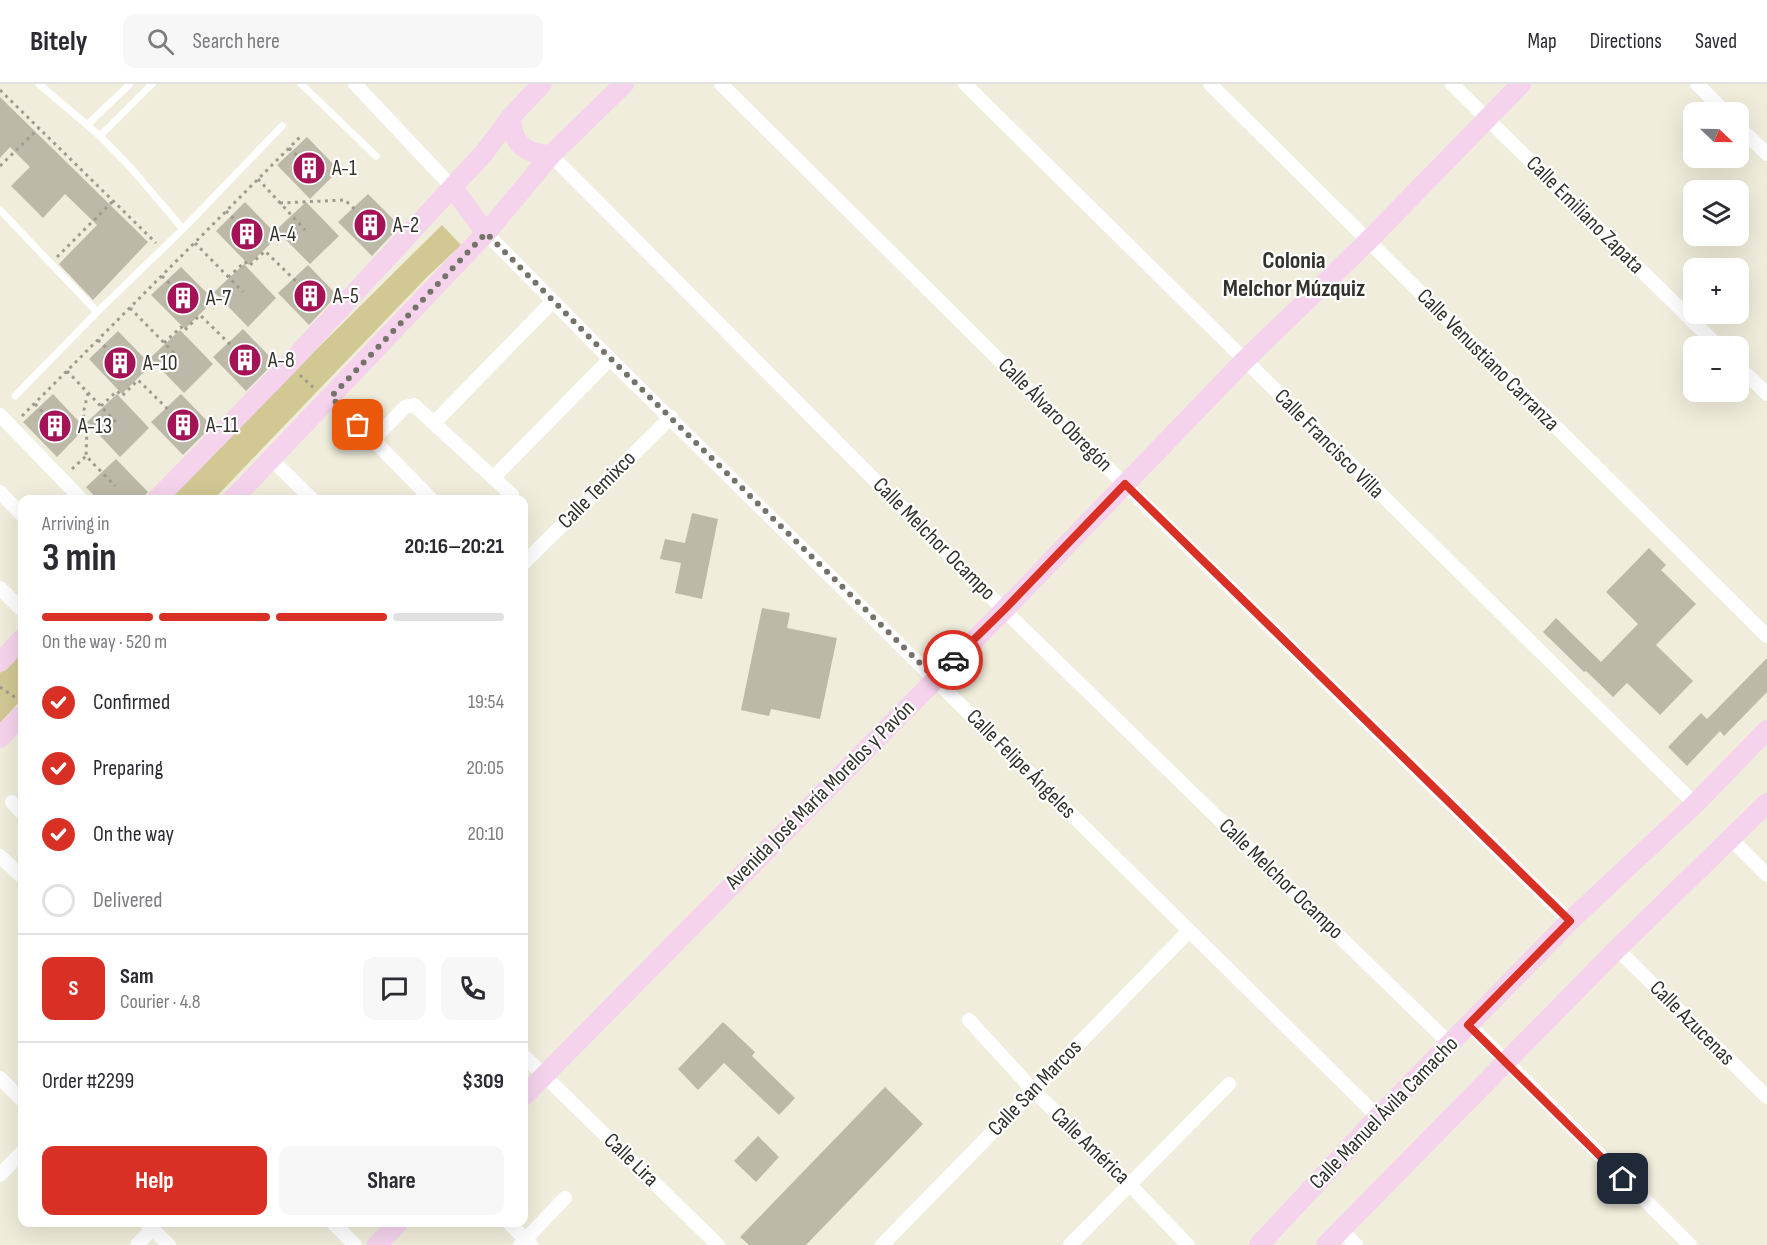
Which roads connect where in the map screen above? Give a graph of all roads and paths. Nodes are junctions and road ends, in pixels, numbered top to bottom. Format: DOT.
graph roads {
  1 [pos="39,84"];
  2 [pos="130,84"];
  3 [pos="152,84"];
  4 [pos="301,84"];
  5 [pos="355,84"];
  6 [pos="542,84"];
  7 [pos="624,84"];
  8 [pos="721,84"];
  9 [pos="965,84"];
  10 [pos="1210,84"];
  11 [pos="1452,84"];
  12 [pos="1521,84"];
  13 [pos="1696,84"];
  14 [pos="0,90"];
  15 [pos="1715,102"];
  16 [pos="511,117"];
  17 [pos="1487,119"];
  18 [pos="88,124"];
  19 [pos="282,126"];
  20 [pos="39,128"];
  21 [pos="100,136"];
  22 [pos="300,137"];
  23 [pos="1749,137"];
  24 [pos="289,148"];
  25 [pos="1767,154"];
  26 [pos="551,155"];
  27 [pos="376,156"];
  28 [pos="306,164"];
  29 [pos="0,166"];
  30 [pos="258,179"];
  31 [pos="453,188"];
  32 [pos="113,201"];
  33 [pos="280,203"];
  34 [pos="0,210"];
  35 [pos="226,211"];
  36 [pos="367,221"];
  37 [pos="183,229"];
  38 [pos="244,230"];
  39 [pos="305,230"];
  40 [pos="486,233"];
  41 [pos="1368,241"];
  42 [pos="195,243"];
  43 [pos="157,244"];
  44 [pos="56,258"];
  45 [pos="162,276"];
  46 [pos="228,277"];
  47 [pos="243,292"];
  48 [pos="307,292"];
  49 [pos="180,294"];
  50 [pos="553,301"];
  51 [pos="130,308"];
  52 [pos="97,312"];
  53 [pos="1708,336"];
  54 [pos="98,340"];
  55 [pos="164,343"];
  56 [pos="242,357"];
  57 [pos="179,358"];
  58 [pos="610,358"];
  59 [pos="118,359"];
  60 [pos="1244,360"];
  61 [pos="289,364"];
  62 [pos="67,371"];
  63 [pos="1749,377"];
  64 [pos="88,393"];
  65 [pos="1767,394"];
  66 [pos="15,396"];
  67 [pos="329,399"];
  68 [pos="35,404"];
  69 [pos="101,406"];
  70 [pos="0,415"];
  71 [pos="671,417"];
  72 [pos="20,419"];
  73 [pos="180,421"];
  74 [pos="52,422"];
  75 [pos="116,422"];
  76 [pos="434,423"];
  77 [pos="374,440"];
  78 [pos="86,456"];
  79 [pos="272,459"];
  80 [pos="62,478"];
  81 [pos="493,478"];
  82 [pos="1125,484"];
  83 [pos="115,486"];
  84 [pos="0,492"];
  85 [pos="77,495"];
  86 [pos="161,495"];
  87 [pos="237,495"];
  88 [pos="308,495"];
  89 [pos="427,495"];
  90 [pos="512,495"];
  91 [pos="18,511"];
  92 [pos="528,560"];
  93 [pos="0,588"];
  94 [pos="18,606"];
  95 [pos="1004,610"];
  96 [pos="1767,636"];
  97 [pos="18,643"];
  98 [pos="0,662"];
  99 [pos="935,678"];
  100 [pos="0,687"];
  101 [pos="18,700"];
  102 [pos="18,719"];
  103 [pos="1767,730"];
  104 [pos="0,738"];
  105 [pos="12,802"];
  106 [pos="1767,803"];
  107 [pos="1695,804"];
  108 [pos="18,809"];
  109 [pos="1731,839"];
  110 [pos="0,856"];
  111 [pos="18,874"];
  112 [pos="1767,875"];
  113 [pos="1570,921"];
  114 [pos="1189,931"];
  115 [pos="1617,949"];
  116 [pos="969,1020"];
  117 [pos="1468,1025"];
  118 [pos="1450,1044"];
  119 [pos="528,1060"];
  120 [pos="1506,1063"];
  121 [pos="544,1076"];
  122 [pos="0,1077"];
  123 [pos="1229,1084"];
  124 [pos="18,1089"];
  125 [pos="1033,1090"];
  126 [pos="528,1092"];
  127 [pos="1767,1097"];
  128 [pos="1378,1117"];
  129 [pos="18,1156"];
  130 [pos="0,1175"];
  131 [pos="1129,1184"];
  132 [pos="565,1198"];
  133 [pos="147,1227"];
  134 [pos="149,1227"];
  135 [pos="337,1227"];
  136 [pos="394,1227"];
  137 [pos="512,1227"];
  138 [pos="1341,1230"];
  139 [pos="525,1243"];
  140 [pos="137,1245"];
  141 [pos="169,1245"];
  142 [pos="355,1245"];
  143 [pos="377,1245"];
  144 [pos="718,1245"];
  145 [pos="882,1245"];
  146 [pos="1070,1245"];
  147 [pos="1188,1245"];
  148 [pos="1259,1245"];
  149 [pos="1326,1245"];
  150 [pos="1356,1245"];
  151 [pos="1690,1245"];
  1 -- 18 [label="lane"];
  2 -- 18 [label="lane"];
  3 -- 21 [label="lane"];
  4 -- 27 [label="lane"];
  5 -- 31 [label="street"];
  6 -- 16 [label="street"];
  7 -- 26 [label="street"];
  8 -- 82 [label="street, Calle Álvaro Obregón"];
  9 -- 60 [label="street, Calle Francisco Villa"];
  10 -- 41 [label="street, Calle Venustiano Carranza"];
  11 -- 17 [label="street, Calle Emiliano Zapata"];
  12 -- 17 [label="street, Avenida José María Morelos y Pavón"];
  13 -- 15 [label="street"];
  14 -- 20 [label="path"];
  16 -- 26 [label="street"];
  16 -- 31 [label="street"];
  17 -- 41 [label="street, Avenida José María Morelos y Pavón"];
  17 -- 53 [label="street, Calle Emiliano Zapata"];
  18 -- 21 [label="lane"];
  19 -- 37 [label="lane"];
  20 -- 29 [label="path"];
  20 -- 32 [label="path"];
  21 -- 37 [label="lane"];
  22 -- 24 [label="path"];
  23 -- 25 [label="street"];
  24 -- 28 [label="path"];
  24 -- 30 [label="path"];
  26 -- 40 [label="street"];
  26 -- 95 [label="street, Calle Melchor Ocampo"];
  30 -- 33 [label="path"];
  30 -- 35 [label="path"];
  31 -- 40 [label="street"];
  31 -- 61 [label="street"];
  32 -- 43 [label="path"];
  32 -- 44 [label="path"];
  33 -- 36 [label="path"];
  33 -- 39 [label="path"];
  34 -- 52 [label="lane"];
  35 -- 38 [label="path"];
  35 -- 42 [label="path"];
  37 -- 52 [label="lane"];
  40 -- 50 [label="street, Calle Felipe Ángeles"];
  40 -- 67 [label="street"];
  41 -- 60 [label="street, Avenida José María Morelos y Pavón"];
  41 -- 96 [label="street, Calle Venustiano Carranza"];
  42 -- 45 [label="path"];
  42 -- 46 [label="path"];
  45 -- 49 [label="path"];
  45 -- 51 [label="path"];
  46 -- 47 [label="path"];
  46 -- 48 [label="path"];
  50 -- 58 [label="street, Calle Felipe Ángeles"];
  50 -- 76 [label="street"];
  51 -- 54 [label="path"];
  51 -- 55 [label="path"];
  52 -- 66 [label="lane"];
  54 -- 59 [label="path"];
  54 -- 62 [label="path"];
  55 -- 56 [label="path"];
  55 -- 57 [label="path"];
  58 -- 71 [label="street, Calle Felipe Ángeles"];
  58 -- 81 [label="street"];
  60 -- 82 [label="street, Avenida José María Morelos y Pavón"];
  60 -- 107 [label="street, Calle Francisco Villa"];
  61 -- 67 [label="path"];
  61 -- 86 [label="street"];
  62 -- 64 [label="path"];
  62 -- 68 [label="path"];
  63 -- 65 [label="street"];
  64 -- 69 [label="path"];
  64 -- 78 [label="path"];
  67 -- 77 [label="street"];
  67 -- 79 [label="street"];
  68 -- 72 [label="path"];
  68 -- 74 [label="path"];
  69 -- 73 [label="path"];
  69 -- 75 [label="path"];
  70 -- 80 [label="street"];
  71 -- 92 [label="street, Calle Temixco"];
  71 -- 99 [label="street, Calle Felipe Ángeles"];
  76 -- 77 [label="street"];
  76 -- 81 [label="street"];
  77 -- 89 [label="street"];
  78 -- 80 [label="path"];
  78 -- 83 [label="path"];
  79 -- 87 [label="street"];
  79 -- 88 [label="street"];
  80 -- 85 [label="street"];
  81 -- 90 [label="street"];
  82 -- 95 [label="street, Avenida José María Morelos y Pavón"];
  82 -- 113 [label="street, Calle Álvaro Obregón"];
  84 -- 91 [label="street"];
  93 -- 94 [label="street"];
  95 -- 99 [label="street, Avenida José María Morelos y Pavón"];
  95 -- 118 [label="street, Calle Melchor Ocampo"];
  97 -- 98 [label="street"];
  99 -- 114 [label="street, Calle Felipe Ángeles"];
  99 -- 121 [label="street, Avenida José María Morelos y Pavón"];
  100 -- 101 [label="path"];
  102 -- 104 [label="street"];
  103 -- 107 [label="street, Calle Manuel Ávila Camacho"];
  105 -- 108 [label="street"];
  106 -- 109 [label="street"];
  107 -- 113 [label="street, Calle Manuel Ávila Camacho"];
  109 -- 112 [label="street"];
  109 -- 115 [label="street"];
  110 -- 111 [label="street"];
  113 -- 117 [label="street, Calle Manuel Ávila Camacho"];
  114 -- 125 [label="street, Calle San Marcos"];
  114 -- 128 [label="street, Calle Felipe Ángeles"];
  115 -- 120 [label="street"];
  115 -- 127 [label="street, Calle Azucenas"];
  116 -- 125 [label="street, Calle América"];
  117 -- 118 [label="street, Calle Manuel Ávila Camacho"];
  117 -- 120 [label="street"];
  118 -- 128 [label="street, Calle Manuel Ávila Camacho"];
  119 -- 121 [label="street, Calle Lira"];
  120 -- 138 [label="street"];
  120 -- 151 [label="street"];
  121 -- 126 [label="street, Avenida José María Morelos y Pavón"];
  121 -- 144 [label="street, Calle Lira"];
  122 -- 124 [label="street"];
  123 -- 131 [label="street"];
  125 -- 131 [label="street, Calle América"];
  125 -- 145 [label="street, Calle San Marcos"];
  128 -- 148 [label="street, Calle Manuel Ávila Camacho"];
  129 -- 130 [label="street"];
  131 -- 146 [label="street"];
  131 -- 147 [label="street, Calle América"];
  132 -- 139 [label="street"];
  133 -- 140 [label="street"];
  134 -- 141 [label="street"];
  135 -- 142 [label="street"];
  136 -- 143 [label="street"];
  137 -- 139 [label="street"];
  138 -- 149 [label="street"];
  138 -- 150 [label="street"];
}
